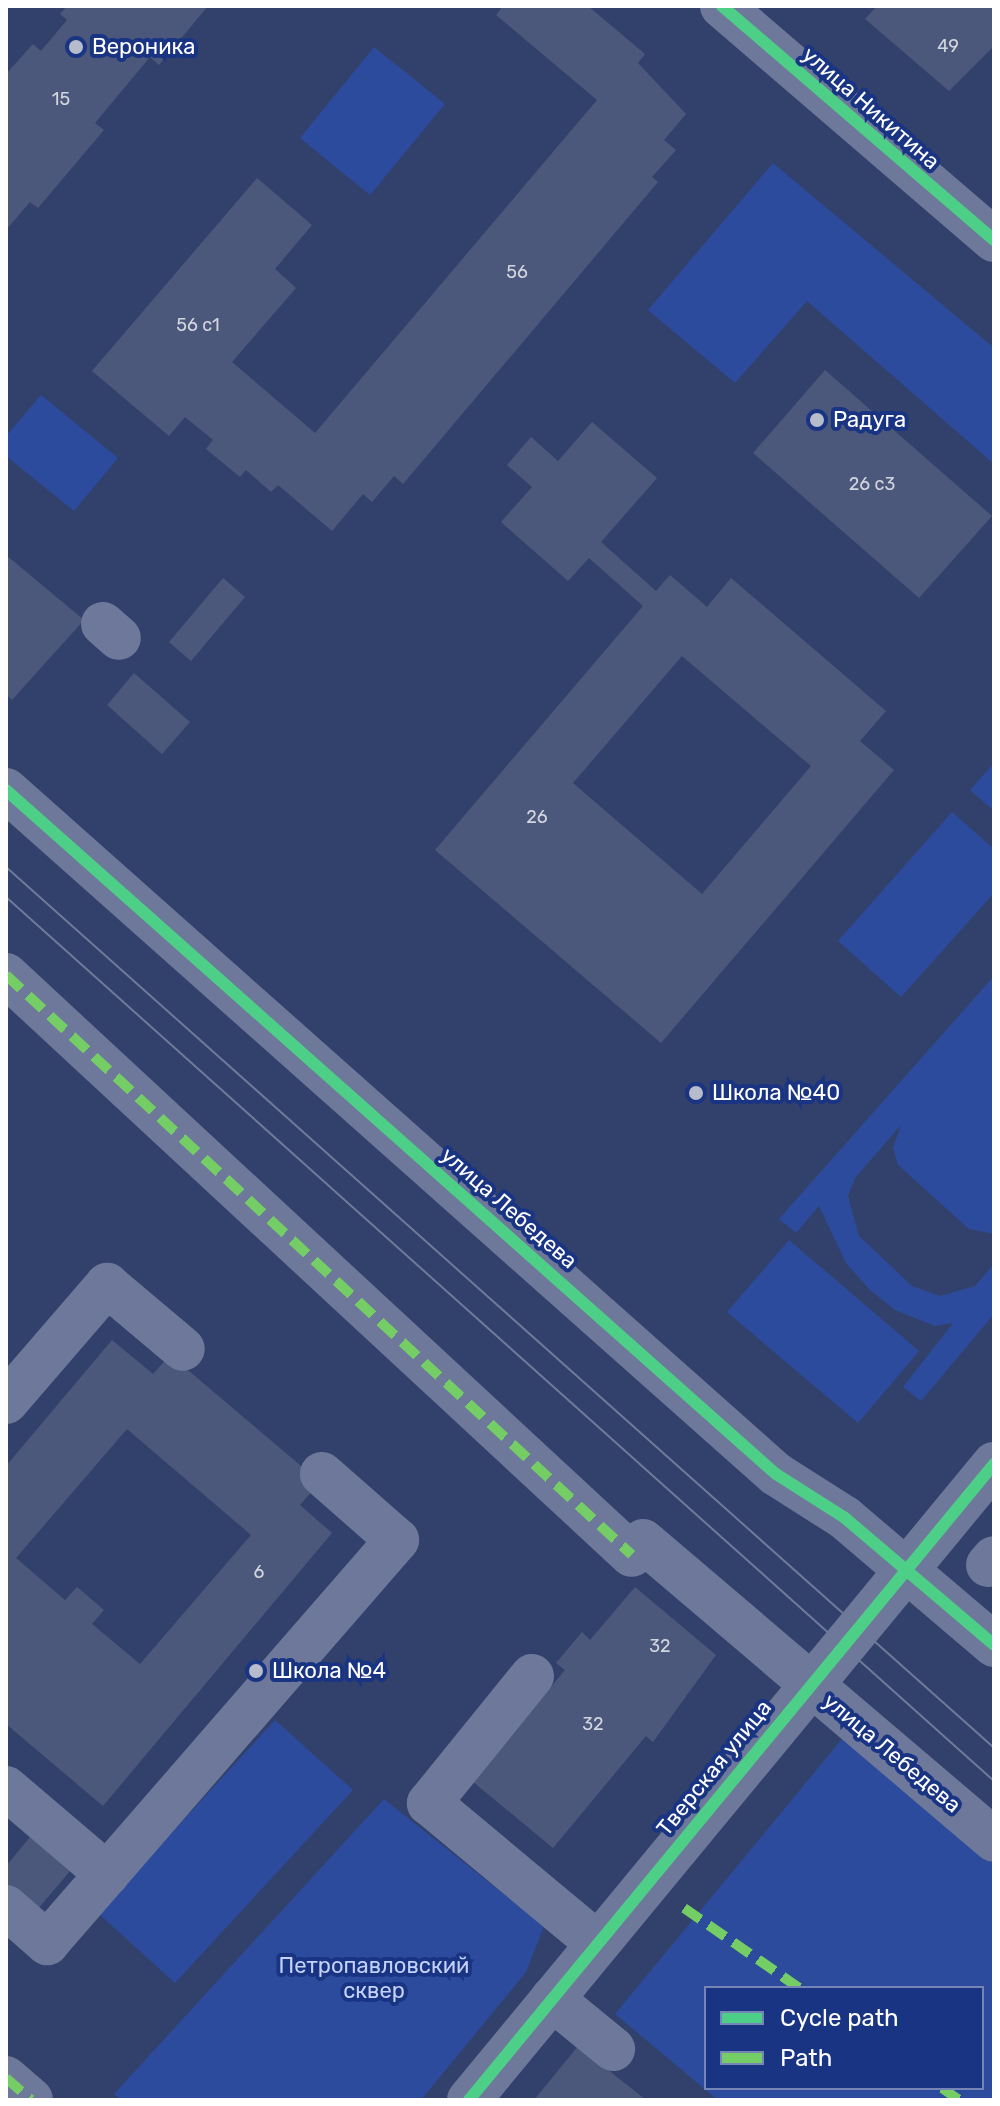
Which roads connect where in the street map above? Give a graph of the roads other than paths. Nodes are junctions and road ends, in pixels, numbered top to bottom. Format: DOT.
graph roads {
  1 [pos="722,6"];
  2 [pos="994,240"];
  3 [pos="6,790"];
  4 [pos="6,975"];
  5 [pos="183,1349"];
  6 [pos="13,1381"];
  7 [pos="994,1464"];
  8 [pos="322,1474"];
  9 [pos="905,1568"];
  10 [pos="994,1645"];
  11 [pos="532,1676"];
  12 [pos="810,1683"];
  13 [pos="14,1811"];
  14 [pos="994,1840"];
  15 [pos="107,1874"];
  16 [pos="6,1907"];
  17 [pos="597,1943"];
  18 [pos="552,1999"];
  19 [pos="613,2049"];
  20 [pos="6,2078"];
  21 [pos="31,2100"];
  22 [pos="469,2100"];
  1 -- 2 [label="street, улица Никитина"];
  3 -- 9 [label="street, улица Лебедева"];
  4 -- 12 [label="street, улица Лебедева"];
  5 -- 6 [label="street"];
  7 -- 9 [label="street, Тверская улица"];
  8 -- 15 [label="street"];
  9 -- 10 [label="street, улица Лебедева"];
  9 -- 12 [label="street, Тверская улица"];
  11 -- 17 [label="street"];
  12 -- 14 [label="street, улица Лебедева"];
  12 -- 17 [label="street, Тверская улица"];
  13 -- 15 [label="street"];
  15 -- 16 [label="street"];
  17 -- 18 [label="street, Тверская улица"];
  18 -- 19 [label="street"];
  18 -- 22 [label="street, Тверская улица"];
  20 -- 21 [label="street"];
}
